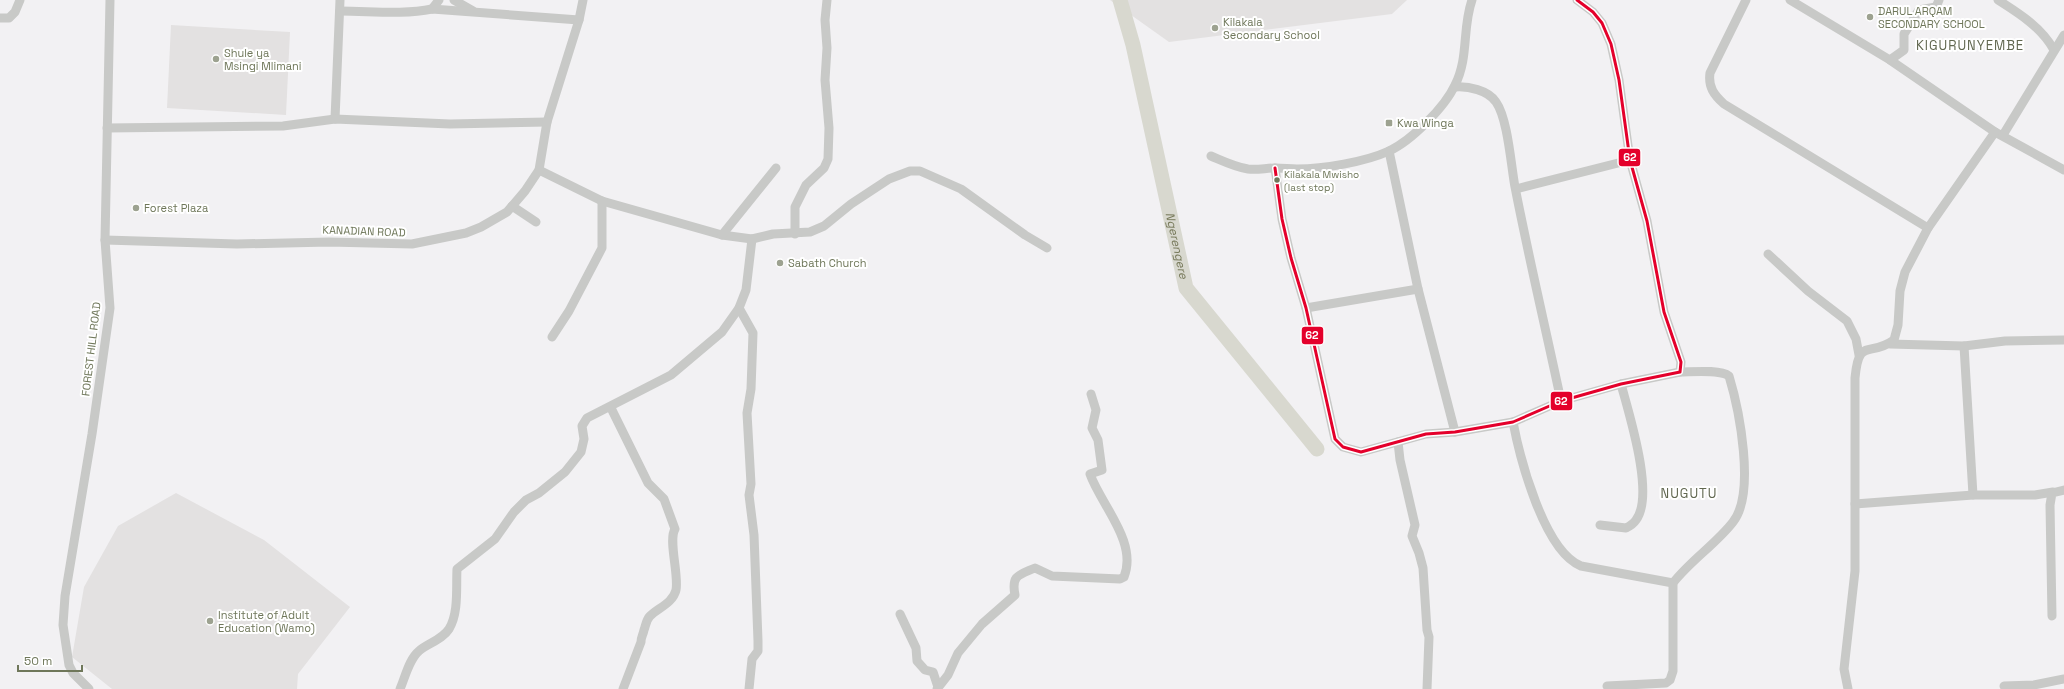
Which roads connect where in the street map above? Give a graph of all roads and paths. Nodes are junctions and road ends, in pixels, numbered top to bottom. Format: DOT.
graph roads {
  1 [pos="20,0"];
  2 [pos="110,0"];
  3 [pos="340,0"];
  4 [pos="439,0"];
  5 [pos="454,0"];
  6 [pos="583,0"];
  7 [pos="827,0"];
  8 [pos="1472,0"];
  9 [pos="1577,0"];
  10 [pos="1746,0"];
  11 [pos="1790,0"];
  12 [pos="1940,0"];
  13 [pos="1998,0"];
  14 [pos="432,8"];
  15 [pos="340,10"];
  16 [pos="476,12"];
  17 [pos="0,18"];
  18 [pos="579,20"];
  19 [pos="2064,35"];
  20 [pos="2054,50"];
  21 [pos="1890,60"];
  22 [pos="1455,87"];
  23 [pos="335,119"];
  24 [pos="547,122"];
  25 [pos="107,128"];
  26 [pos="1999,133"];
  27 [pos="1389,151"];
  28 [pos="1211,156"];
  29 [pos="1630,160"];
  30 [pos="776,168"];
  31 [pos="1275,168"];
  32 [pos="539,170"];
  33 [pos="2064,170"];
  34 [pos="1516,189"];
  35 [pos="602,201"];
  36 [pos="512,206"];
  37 [pos="536,222"];
  38 [pos="1928,228"];
  39 [pos="795,234"];
  40 [pos="722,235"];
  41 [pos="752,239"];
  42 [pos="105,240"];
  43 [pos="1047,248"];
  44 [pos="1768,254"];
  45 [pos="1418,289"];
  46 [pos="739,308"];
  47 [pos="1306,308"];
  48 [pos="552,337"];
  49 [pos="2064,340"];
  50 [pos="1890,344"];
  51 [pos="1964,346"];
  52 [pos="1859,355"];
  53 [pos="1680,372"];
  54 [pos="1621,384"];
  55 [pos="1092,394"];
  56 [pos="1561,401"];
  57 [pos="611,408"];
  58 [pos="1513,422"];
  59 [pos="1454,432"];
  60 [pos="1398,442"];
  61 [pos="2064,490"];
  62 [pos="2053,492"];
  63 [pos="1973,495"];
  64 [pos="1854,504"];
  65 [pos="1600,526"];
  66 [pos="1673,583"];
  67 [pos="900,614"];
  68 [pos="2052,616"];
  69 [pos="2064,679"];
  70 [pos="1607,686"];
  71 [pos="2004,686"];
  72 [pos="937,688"];
  73 [pos="90,689"];
  74 [pos="400,689"];
  75 [pos="623,689"];
  76 [pos="749,689"];
  77 [pos="1427,689"];
  78 [pos="1848,689"];
  1 -- 17 [label="street"];
  2 -- 25 [label="street, FOREST HILL ROAD"];
  3 -- 15 [label="street"];
  4 -- 14 [label="street"];
  5 -- 16 [label="street"];
  6 -- 18 [label="street, KANADIAN ROAD"];
  7 -- 39 [label="street"];
  8 -- 22 [label="street"];
  9 -- 29 [label="street"];
  10 -- 38 [label="street"];
  11 -- 21 [label="street"];
  12 -- 21 [label="street"];
  13 -- 20 [label="street"];
  14 -- 15 [label="street"];
  14 -- 16 [label="street"];
  15 -- 23 [label="street"];
  16 -- 18 [label="street"];
  18 -- 24 [label="street, KANADIAN ROAD"];
  19 -- 20 [label="street"];
  20 -- 26 [label="street"];
  21 -- 26 [label="street"];
  22 -- 27 [label="street"];
  22 -- 34 [label="street"];
  23 -- 24 [label="street"];
  23 -- 25 [label="street"];
  24 -- 32 [label="street, KANADIAN ROAD"];
  25 -- 42 [label="street, FOREST HILL ROAD"];
  26 -- 33 [label="street"];
  26 -- 38 [label="street"];
  27 -- 31 [label="street"];
  27 -- 45 [label="street"];
  28 -- 31 [label="street"];
  29 -- 34 [label="street"];
  29 -- 53 [label="street"];
  30 -- 40 [label="street"];
  31 -- 47 [label="street"];
  32 -- 35 [label="street"];
  32 -- 36 [label="street, KANADIAN ROAD"];
  34 -- 56 [label="street"];
  35 -- 40 [label="street"];
  35 -- 48 [label="street"];
  36 -- 37 [label="street"];
  36 -- 42 [label="street, KANADIAN ROAD"];
  38 -- 50 [label="street"];
  39 -- 41 [label="street"];
  39 -- 43 [label="street"];
  40 -- 41 [label="street"];
  41 -- 46 [label="street"];
  42 -- 73 [label="street, FOREST HILL ROAD"];
  44 -- 52 [label="street"];
  45 -- 47 [label="street"];
  45 -- 59 [label="street"];
  46 -- 57 [label="street"];
  46 -- 76 [label="street"];
  47 -- 60 [label="street"];
  49 -- 51 [label="street"];
  50 -- 51 [label="street"];
  50 -- 52 [label="street"];
  51 -- 63 [label="street"];
  52 -- 64 [label="street"];
  53 -- 54 [label="street"];
  53 -- 66 [label="street"];
  54 -- 56 [label="street"];
  54 -- 65 [label="street"];
  55 -- 72 [label="street"];
  56 -- 58 [label="street"];
  57 -- 74 [label="street"];
  57 -- 75 [label="street"];
  58 -- 59 [label="street"];
  58 -- 66 [label="street"];
  59 -- 60 [label="street"];
  60 -- 77 [label="street"];
  61 -- 62 [label="street"];
  62 -- 63 [label="street"];
  62 -- 68 [label="street"];
  63 -- 64 [label="street"];
  64 -- 78 [label="street"];
  66 -- 70 [label="street"];
  67 -- 72 [label="street"];
  69 -- 71 [label="street"];
}
